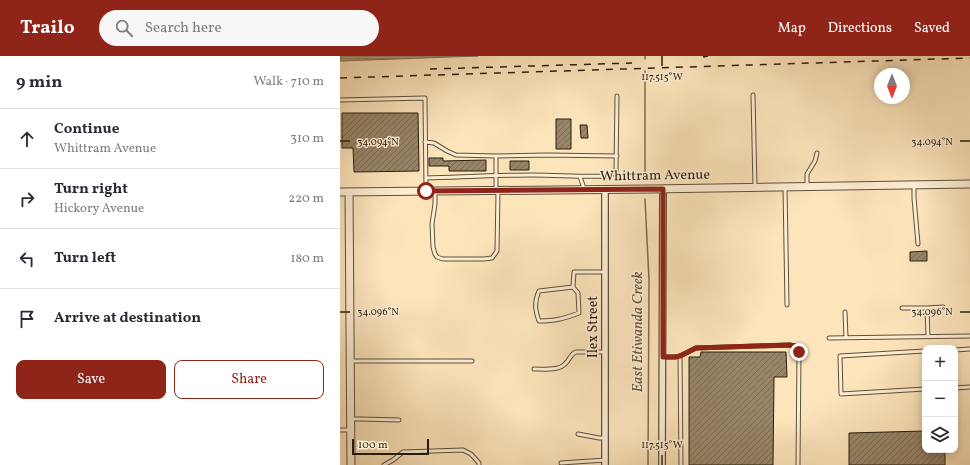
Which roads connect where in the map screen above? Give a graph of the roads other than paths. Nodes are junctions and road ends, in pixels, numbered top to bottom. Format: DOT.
graph roads {
  1 [pos="753,95"];
  2 [pos="616,96"];
  3 [pos="340,100"];
  4 [pos="425,142"];
  5 [pos="817,153"];
  6 [pos="496,156"];
  7 [pos="616,156"];
  8 [pos="496,176"];
  9 [pos="580,177"];
  10 [pos="426,178"];
  11 [pos="970,184"];
  12 [pos="914,185"];
  13 [pos="785,187"];
  14 [pos="806,187"];
  15 [pos="754,188"];
  16 [pos="663,189"];
  17 [pos="584,190"];
  18 [pos="605,190"];
  19 [pos="426,191"];
  20 [pos="435,191"];
  21 [pos="497,191"];
  22 [pos="340,192"];
  23 [pos="349,192"];
  24 [pos="918,244"];
  25 [pos="605,272"];
  26 [pos="573,287"];
  27 [pos="787,305"];
  28 [pos="943,307"];
  29 [pos="902,308"];
  30 [pos="927,308"];
  31 [pos="845,312"];
  32 [pos="970,336"];
  33 [pos="928,337"];
  34 [pos="829,338"];
  35 [pos="846,338"];
  36 [pos="970,349"];
  37 [pos="958,350"];
  38 [pos="922,351"];
  39 [pos="605,352"];
  40 [pos="680,356"];
  41 [pos="663,357"];
  42 [pos="350,361"];
  43 [pos="472,361"];
  44 [pos="534,369"];
  45 [pos="970,387"];
  46 [pos="958,388"];
  47 [pos="922,389"];
  48 [pos="351,420"];
  49 [pos="399,420"];
  50 [pos="340,430"];
  51 [pos="351,430"];
  52 [pos="578,434"];
  53 [pos="605,438"];
  54 [pos="561,463"];
  55 [pos="605,463"];
  56 [pos="386,464"];
  57 [pos="351,465"];
  58 [pos="479,465"];
  59 [pos="662,465"];
  60 [pos="681,465"];
  61 [pos="798,465"];
  1 -- 15 [label="lane"];
  2 -- 7 [label="lane"];
  3 -- 4 [label="lane"];
  4 -- 6 [label="lane"];
  4 -- 10 [label="lane"];
  5 -- 14 [label="lane"];
  6 -- 7 [label="lane"];
  6 -- 8 [label="lane"];
  7 -- 9 [label="lane"];
  8 -- 9 [label="lane"];
  8 -- 10 [label="lane"];
  8 -- 21 [label="lane"];
  9 -- 17 [label="lane"];
  10 -- 19 [label="lane"];
  11 -- 12 [label="street, Whittram Avenue"];
  12 -- 14 [label="street, Whittram Avenue"];
  12 -- 24 [label="lane"];
  13 -- 14 [label="street, Whittram Avenue"];
  13 -- 15 [label="street, Whittram Avenue"];
  13 -- 27 [label="lane"];
  15 -- 16 [label="street, Whittram Avenue"];
  16 -- 18 [label="street, Whittram Avenue"];
  16 -- 41 [label="street"];
  17 -- 18 [label="street, Whittram Avenue"];
  17 -- 21 [label="street, Whittram Avenue"];
  18 -- 25 [label="street, Ilex Street"];
  19 -- 20 [label="street, Whittram Avenue"];
  19 -- 23 [label="street, Whittram Avenue"];
  20 -- 21 [label="street, Whittram Avenue"];
  20 -- 21 [label="lane"];
  22 -- 23 [label="street, Whittram Avenue"];
  23 -- 42 [label="street"];
  25 -- 26 [label="lane"];
  25 -- 39 [label="street, Ilex Street"];
  26 -- 26 [label="lane"];
  28 -- 30 [label="lane"];
  29 -- 30 [label="lane"];
  30 -- 33 [label="lane"];
  31 -- 35 [label="lane"];
  32 -- 33 [label="lane"];
  33 -- 35 [label="lane"];
  34 -- 35 [label="lane"];
  36 -- 37 [label="lane"];
  38 -- 47 [label="lane"];
  39 -- 44 [label="lane"];
  39 -- 53 [label="street, Ilex Street"];
  40 -- 41 [label="lane"];
  40 -- 60 [label="lane"];
  40 -- 61 [label="lane"];
  41 -- 59 [label="street"];
  42 -- 43 [label="lane"];
  42 -- 48 [label="street"];
  45 -- 46 [label="lane"];
  48 -- 49 [label="lane"];
  48 -- 51 [label="street"];
  50 -- 51 [label="lane"];
  51 -- 57 [label="street"];
  52 -- 53 [label="lane"];
  53 -- 55 [label="street, Ilex Street"];
  54 -- 55 [label="lane"];
  56 -- 58 [label="lane"];
}
